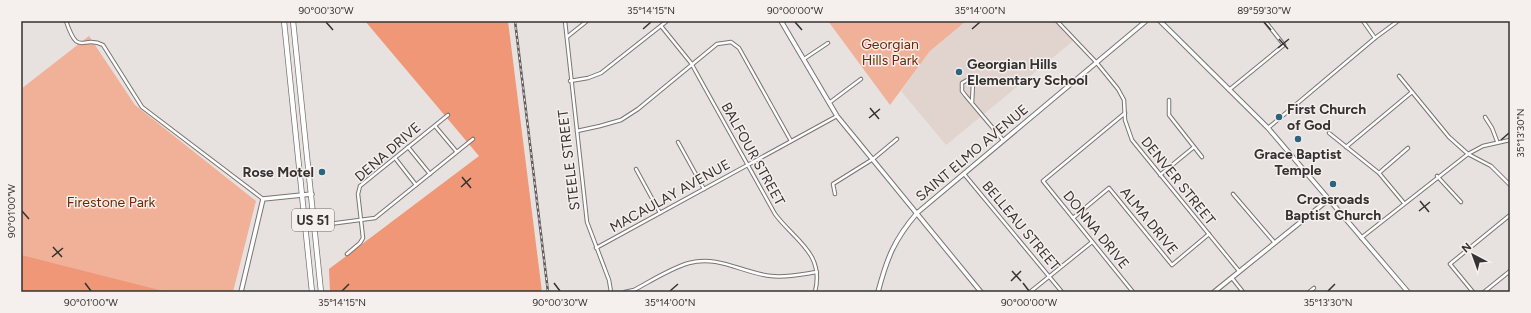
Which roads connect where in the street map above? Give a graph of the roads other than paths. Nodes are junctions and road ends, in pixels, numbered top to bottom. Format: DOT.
graph roads {
  1 [pos="66,21"];
  2 [pos="284,21"];
  3 [pos="293,21"];
  4 [pos="565,21"];
  5 [pos="587,21"];
  6 [pos="667,21"];
  7 [pos="781,21"];
  8 [pos="1057,21"];
  9 [pos="1146,21"];
  10 [pos="1160,21"];
  11 [pos="1265,21"];
  12 [pos="1363,21"];
  13 [pos="1398,21"];
  14 [pos="661,26"];
  15 [pos="566,38"];
  16 [pos="1375,38"];
  17 [pos="828,42"];
  18 [pos="804,59"];
  19 [pos="1096,62"];
  20 [pos="691,63"];
  21 [pos="1399,76"];
  22 [pos="861,79"];
  23 [pos="570,81"];
  24 [pos="1229,90"];
  25 [pos="1412,92"];
  26 [pos="1169,100"];
  27 [pos="972,103"];
  28 [pos="829,104"];
  29 [pos="1126,112"];
  30 [pos="448,115"];
  31 [pos="837,116"];
  32 [pos="1485,117"];
  33 [pos="435,126"];
  34 [pos="1268,128"];
  35 [pos="576,131"];
  36 [pos="1330,133"];
  37 [pos="473,139"];
  38 [pos="897,139"];
  39 [pos="1004,140"];
  40 [pos="1510,140"];
  41 [pos="791,141"];
  42 [pos="1497,141"];
  43 [pos="678,142"];
  44 [pos="408,147"];
  45 [pos="1194,147"];
  46 [pos="1346,147"];
  47 [pos="1408,148"];
  48 [pos="456,152"];
  49 [pos="1468,154"];
  50 [pos="1202,157"];
  51 [pos="395,158"];
  52 [pos="873,159"];
  53 [pos="748,165"];
  54 [pos="636,169"];
  55 [pos="1379,173"];
  56 [pos="430,174"];
  57 [pos="964,174"];
  58 [pos="1160,174"];
  59 [pos="1438,176"];
  60 [pos="416,184"];
  61 [pos="1510,184"];
  62 [pos="704,189"];
  63 [pos="312,194"];
  64 [pos="834,194"];
  65 [pos="1233,194"];
  66 [pos="302,195"];
  67 [pos="264,199"];
  68 [pos="1328,200"];
  69 [pos="1461,202"];
  70 [pos="1404,203"];
  71 [pos="660,213"];
  72 [pos="917,213"];
  73 [pos="1510,215"];
  74 [pos="1073,218"];
  75 [pos="361,219"];
  76 [pos="314,226"];
  77 [pos="1209,234"];
  78 [pos="315,236"];
  79 [pos="306,237"];
  80 [pos="1361,238"];
  81 [pos="1092,242"];
  82 [pos="1275,243"];
  83 [pos="596,248"];
  84 [pos="347,254"];
  85 [pos="318,267"];
  86 [pos="310,268"];
  87 [pos="1510,271"];
  88 [pos="817,272"];
  89 [pos="1240,272"];
  90 [pos="1050,276"];
  91 [pos="1232,278"];
  92 [pos="1314,288"];
  93 [pos="241,292"];
  94 [pos="312,292"];
  95 [pos="321,292"];
  96 [pos="611,292"];
  97 [pos="625,292"];
  98 [pos="815,292"];
  99 [pos="878,292"];
  100 [pos="981,292"];
  101 [pos="1030,292"];
  102 [pos="1062,292"];
  103 [pos="1133,292"];
  104 [pos="1214,292"];
  105 [pos="1244,292"];
  106 [pos="1309,292"];
  107 [pos="1408,292"];
  108 [pos="1473,292"];
  109 [pos="1484,292"];
  1 -- 67 [label="street"];
  2 -- 66 [label="highway, US 51"];
  3 -- 63 [label="highway, US 51"];
  4 -- 15 [label="street, STEELE STREET"];
  5 -- 15 [label="street"];
  6 -- 14 [label="street"];
  7 -- 18 [label="street"];
  8 -- 19 [label="street, DENVER STREET"];
  9 -- 19 [label="street, SAINT ELMO AVENUE"];
  10 -- 24 [label="street"];
  11 -- 24 [label="street"];
  12 -- 16 [label="street"];
  13 -- 16 [label="street"];
  14 -- 20 [label="street, BALFOUR STREET"];
  14 -- 23 [label="street"];
  15 -- 23 [label="street, STEELE STREET"];
  16 -- 34 [label="street"];
  17 -- 18 [label="street"];
  18 -- 28 [label="street"];
  19 -- 29 [label="street, DENVER STREET"];
  19 -- 39 [label="street, SAINT ELMO AVENUE"];
  20 -- 35 [label="street"];
  20 -- 41 [label="street"];
  20 -- 53 [label="street, BALFOUR STREET"];
  21 -- 25 [label="street"];
  22 -- 28 [label="street"];
  23 -- 35 [label="street, STEELE STREET"];
  24 -- 34 [label="street"];
  25 -- 46 [label="street"];
  25 -- 49 [label="street"];
  26 -- 45 [label="street"];
  27 -- 27 [label="street"];
  27 -- 39 [label="street"];
  28 -- 31 [label="street"];
  29 -- 58 [label="street, DENVER STREET"];
  29 -- 74 [label="street, DONNA DRIVE"];
  30 -- 33 [label="street, DENA DRIVE"];
  31 -- 41 [label="street, MACAULAY AVENUE"];
  31 -- 52 [label="street"];
  32 -- 42 [label="street"];
  33 -- 44 [label="street, DENA DRIVE"];
  33 -- 48 [label="street"];
  34 -- 68 [label="street"];
  35 -- 83 [label="street, STEELE STREET"];
  36 -- 46 [label="street"];
  37 -- 48 [label="street"];
  38 -- 52 [label="street"];
  39 -- 57 [label="street, SAINT ELMO AVENUE"];
  40 -- 42 [label="street"];
  41 -- 53 [label="street, MACAULAY AVENUE"];
  42 -- 49 [label="street"];
  43 -- 62 [label="street"];
  44 -- 51 [label="street, DENA DRIVE"];
  44 -- 56 [label="street"];
  45 -- 50 [label="street"];
  45 -- 58 [label="street"];
  46 -- 55 [label="street"];
  47 -- 55 [label="street"];
  48 -- 56 [label="street"];
  49 -- 59 [label="street"];
  49 -- 61 [label="street"];
  51 -- 60 [label="street"];
  51 -- 75 [label="street, DENA DRIVE"];
  52 -- 64 [label="street"];
  52 -- 72 [label="street"];
  53 -- 62 [label="street, MACAULAY AVENUE"];
  53 -- 88 [label="street, BALFOUR STREET"];
  54 -- 71 [label="street"];
  55 -- 70 [label="street"];
  56 -- 60 [label="street"];
  57 -- 72 [label="street, SAINT ELMO AVENUE"];
  57 -- 90 [label="street, BELLEAU STREET"];
  58 -- 77 [label="street, DENVER STREET"];
  59 -- 69 [label="street"];
  59 -- 70 [label="street"];
  60 -- 75 [label="street"];
  62 -- 71 [label="street, MACAULAY AVENUE"];
  63 -- 66 [label="street"];
  63 -- 76 [label="highway, US 51"];
  65 -- 82 [label="street"];
  66 -- 67 [label="street"];
  66 -- 79 [label="highway, US 51"];
  67 -- 93 [label="street"];
  68 -- 80 [label="street"];
  68 -- 82 [label="street"];
  70 -- 80 [label="street"];
  71 -- 83 [label="street, MACAULAY AVENUE"];
  72 -- 99 [label="street, SAINT ELMO AVENUE"];
  72 -- 100 [label="street"];
  73 -- 108 [label="street"];
  74 -- 77 [label="street, ALMA DRIVE"];
  74 -- 81 [label="street, DONNA DRIVE"];
  75 -- 76 [label="street"];
  75 -- 84 [label="street, DENA DRIVE"];
  76 -- 78 [label="highway, US 51"];
  77 -- 89 [label="street, DENVER STREET"];
  78 -- 79 [label="highway"];
  78 -- 85 [label="highway, US 51"];
  79 -- 86 [label="highway, US 51"];
  80 -- 107 [label="street"];
  81 -- 90 [label="street"];
  81 -- 103 [label="street, DONNA DRIVE"];
  82 -- 89 [label="street"];
  83 -- 96 [label="street, STEELE STREET"];
  85 -- 86 [label="highway"];
  85 -- 95 [label="highway, US 51"];
  86 -- 94 [label="highway, US 51"];
  87 -- 109 [label="street"];
  88 -- 97 [label="street"];
  88 -- 98 [label="street, BALFOUR STREET"];
  89 -- 91 [label="street"];
  90 -- 101 [label="street"];
  90 -- 102 [label="street, BELLEAU STREET"];
  91 -- 104 [label="street"];
  91 -- 105 [label="street"];
  92 -- 106 [label="street"];
}
